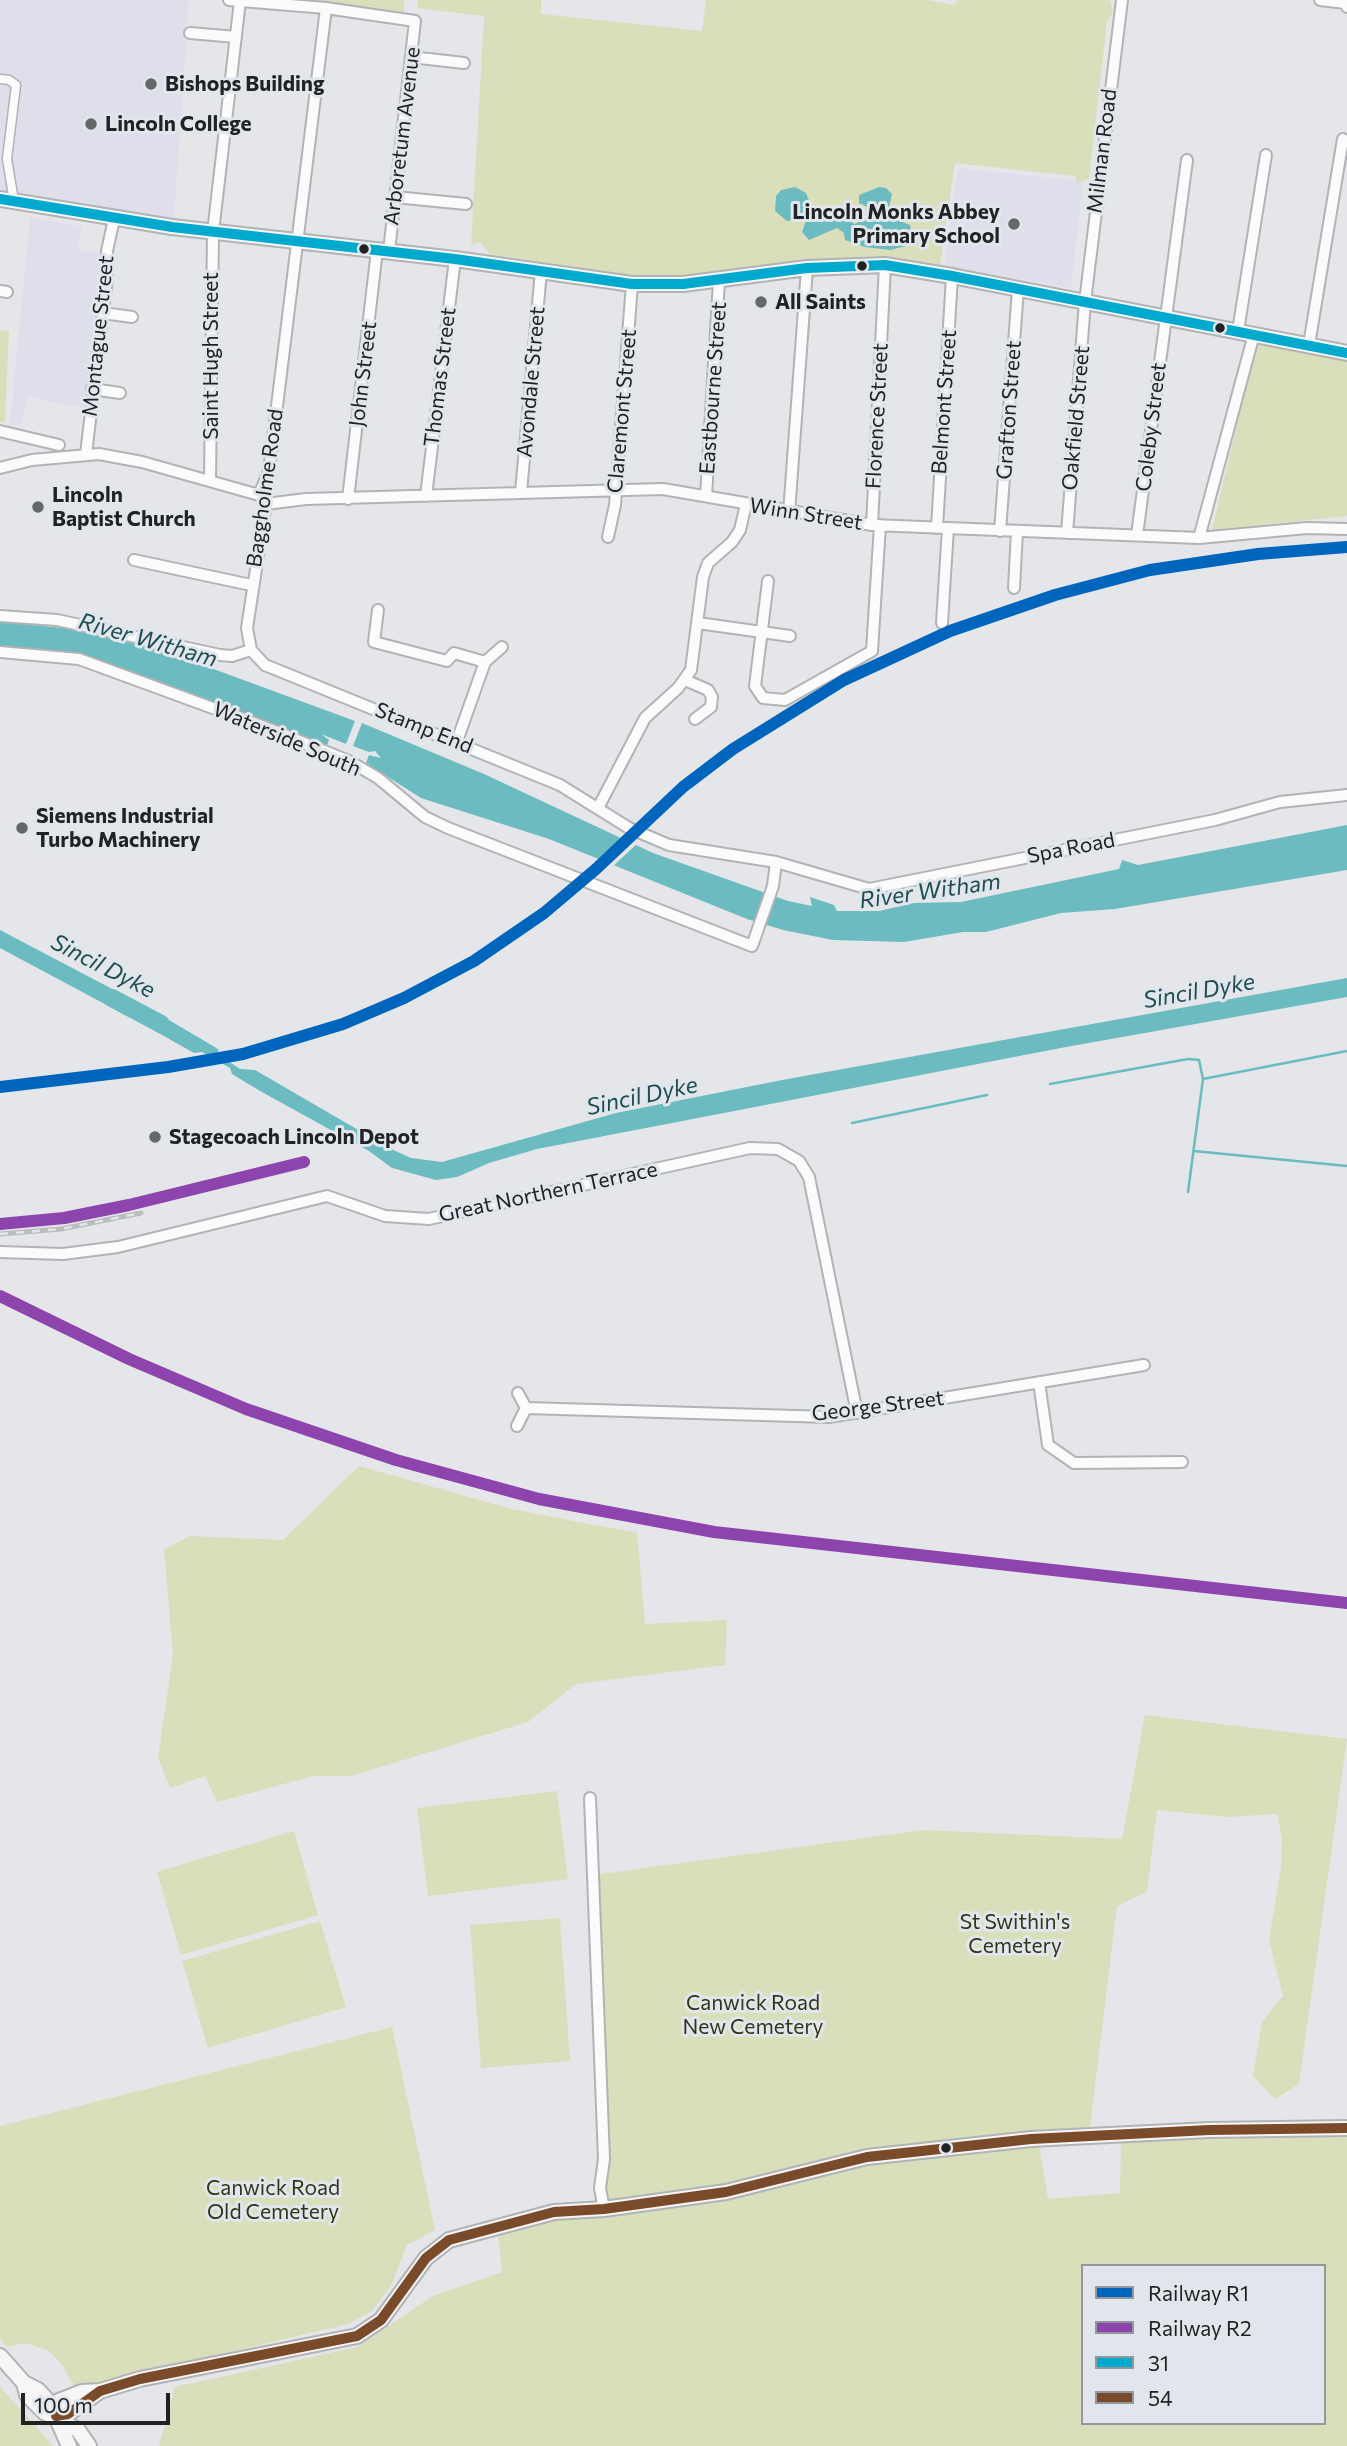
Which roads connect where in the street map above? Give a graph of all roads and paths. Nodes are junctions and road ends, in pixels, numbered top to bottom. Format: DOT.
graph roads {
  1 [pos="1122,0"];
  2 [pos="1320,0"];
  3 [pos="235,1"];
  4 [pos="1347,7"];
  5 [pos="326,8"];
  6 [pos="190,33"];
  7 [pos="236,37"];
  8 [pos="411,57"];
  9 [pos="464,63"];
  10 [pos="0,79"];
  11 [pos="1343,139"];
  12 [pos="1266,155"];
  13 [pos="1187,160"];
  14 [pos="395,197"];
  15 [pos="7,200"];
  16 [pos="466,204"];
  17 [pos="114,219"];
  18 [pos="213,232"];
  19 [pos="296,242"];
  20 [pos="383,250"];
  21 [pos="454,259"];
  22 [pos="885,265"];
  23 [pos="807,268"];
  24 [pos="541,271"];
  25 [pos="952,276"];
  26 [pos="719,281"];
  27 [pos="632,284"];
  28 [pos="1018,289"];
  29 [pos="1085,302"];
  30 [pos="103,313"];
  31 [pos="132,317"];
  32 [pos="1165,318"];
  33 [pos="1238,331"];
  34 [pos="1254,334"];
  35 [pos="1309,345"];
  36 [pos="1347,353"];
  37 [pos="92,389"];
  38 [pos="120,393"];
  39 [pos="0,431"];
  40 [pos="60,450"];
  41 [pos="86,454"];
  42 [pos="0,468"];
  43 [pos="210,481"];
  44 [pos="616,490"];
  45 [pos="521,492"];
  46 [pos="426,496"];
  47 [pos="706,496"];
  48 [pos="262,499"];
  49 [pos="348,499"];
  50 [pos="746,504"];
  51 [pos="789,513"];
  52 [pos="876,525"];
  53 [pos="942,528"];
  54 [pos="1347,529"];
  55 [pos="1000,531"];
  56 [pos="1017,531"];
  57 [pos="1067,533"];
  58 [pos="1137,535"];
  59 [pos="608,537"];
  60 [pos="1199,538"];
  61 [pos="134,560"];
  62 [pos="768,582"];
  63 [pos="251,585"];
  64 [pos="1014,588"];
  65 [pos="378,610"];
  66 [pos="0,616"];
  67 [pos="942,623"];
  68 [pos="698,624"];
  69 [pos="761,632"];
  70 [pos="790,636"];
  71 [pos="502,647"];
  72 [pos="251,650"];
  73 [pos="0,652"];
  74 [pos="485,662"];
  75 [pos="685,680"];
  76 [pos="695,719"];
  77 [pos="457,741"];
  78 [pos="1347,795"];
  79 [pos="598,808"];
  80 [pos="776,862"];
  81 [pos="0,1252"];
  82 [pos="1144,1365"];
  83 [pos="1039,1382"];
  84 [pos="518,1393"];
  85 [pos="526,1408"];
  86 [pos="857,1413"];
  87 [pos="517,1426"];
  88 [pos="1182,1462"];
  89 [pos="590,1798"];
  90 [pos="1347,2128"];
  91 [pos="604,2209"];
  92 [pos="0,2356"];
  93 [pos="56,2416"];
  94 [pos="69,2446"];
  95 [pos="89,2446"];
  1 -- 29 [label="street, Milman Road"];
  2 -- 4 [label="street"];
  3 -- 5 [label="street"];
  3 -- 7 [label="street, Saint Hugh Street"];
  5 -- 8 [label="street, Arboretum Avenue"];
  5 -- 19 [label="street, Baggholme Road"];
  6 -- 7 [label="street"];
  7 -- 18 [label="street, Saint Hugh Street"];
  8 -- 9 [label="street"];
  8 -- 14 [label="street, Arboretum Avenue"];
  10 -- 15 [label="street"];
  11 -- 35 [label="street"];
  12 -- 33 [label="street"];
  13 -- 32 [label="street, Coleby Street"];
  14 -- 16 [label="street"];
  14 -- 20 [label="street, Arboretum Avenue"];
  15 -- 17 [label="main road"];
  17 -- 18 [label="main road"];
  17 -- 30 [label="street, Montague Street"];
  18 -- 19 [label="main road"];
  18 -- 43 [label="street, Saint Hugh Street"];
  19 -- 20 [label="main road"];
  19 -- 48 [label="street, Baggholme Road"];
  20 -- 21 [label="main road"];
  20 -- 49 [label="street, John Street"];
  21 -- 24 [label="main road"];
  21 -- 46 [label="street, Thomas Street"];
  22 -- 23 [label="main road"];
  22 -- 25 [label="main road"];
  22 -- 52 [label="street, Florence Street"];
  23 -- 26 [label="main road"];
  23 -- 51 [label="street"];
  24 -- 27 [label="main road"];
  24 -- 45 [label="street, Avondale Street"];
  25 -- 28 [label="main road"];
  25 -- 53 [label="street, Belmont Street"];
  26 -- 27 [label="main road"];
  26 -- 47 [label="street, Eastbourne Street"];
  27 -- 44 [label="street, Claremont Street"];
  28 -- 29 [label="main road"];
  28 -- 55 [label="street, Grafton Street"];
  29 -- 32 [label="main road"];
  29 -- 57 [label="street, Oakfield Street"];
  30 -- 31 [label="street"];
  30 -- 37 [label="street, Montague Street"];
  32 -- 33 [label="main road"];
  32 -- 58 [label="street, Coleby Street"];
  33 -- 34 [label="main road"];
  34 -- 35 [label="main road"];
  34 -- 60 [label="street"];
  35 -- 36 [label="main road"];
  37 -- 38 [label="street"];
  37 -- 41 [label="street, Montague Street"];
  39 -- 40 [label="street"];
  40 -- 41 [label="street, Winn Street"];
  40 -- 42 [label="street"];
  41 -- 43 [label="street, Winn Street"];
  43 -- 48 [label="street, Winn Street"];
  44 -- 45 [label="street, Winn Street"];
  44 -- 47 [label="street, Winn Street"];
  44 -- 59 [label="street, Claremont Street"];
  45 -- 46 [label="street, Winn Street"];
  46 -- 49 [label="street, Winn Street"];
  47 -- 50 [label="street, Winn Street"];
  48 -- 49 [label="street, Winn Street"];
  48 -- 63 [label="street, Baggholme Road"];
  50 -- 51 [label="street, Winn Street"];
  50 -- 68 [label="street"];
  51 -- 52 [label="street, Winn Street"];
  52 -- 53 [label="street, Winn Street"];
  52 -- 69 [label="street, Florence Street"];
  53 -- 55 [label="street, Winn Street"];
  53 -- 67 [label="street, Belmont Street"];
  54 -- 60 [label="street, Winn Street"];
  55 -- 56 [label="street, Winn Street"];
  56 -- 57 [label="street, Winn Street"];
  56 -- 64 [label="street"];
  57 -- 58 [label="street, Winn Street"];
  58 -- 60 [label="street, Winn Street"];
  61 -- 63 [label="street"];
  62 -- 69 [label="street"];
  63 -- 72 [label="street, Baggholme Road"];
  65 -- 74 [label="street"];
  66 -- 72 [label="street"];
  68 -- 69 [label="street"];
  68 -- 75 [label="street"];
  69 -- 70 [label="street"];
  71 -- 74 [label="street"];
  72 -- 77 [label="street, Stamp End"];
  73 -- 80 [label="street, Waterside South"];
  74 -- 77 [label="street"];
  75 -- 76 [label="street"];
  75 -- 79 [label="street"];
  77 -- 79 [label="street, Stamp End"];
  78 -- 80 [label="street, Spa Road"];
  79 -- 80 [label="street, Spa Road"];
  81 -- 86 [label="street, Great Northern Terrace"];
  82 -- 83 [label="street, George Street"];
  83 -- 86 [label="street, George Street"];
  83 -- 88 [label="street"];
  84 -- 85 [label="street"];
  85 -- 86 [label="street, George Street"];
  85 -- 87 [label="street"];
  89 -- 91 [label="street"];
  90 -- 91 [label="main road"];
  91 -- 93 [label="main road"];
  92 -- 93 [label="main road"];
  93 -- 94 [label="main road"];
  93 -- 95 [label="main road"];
}
